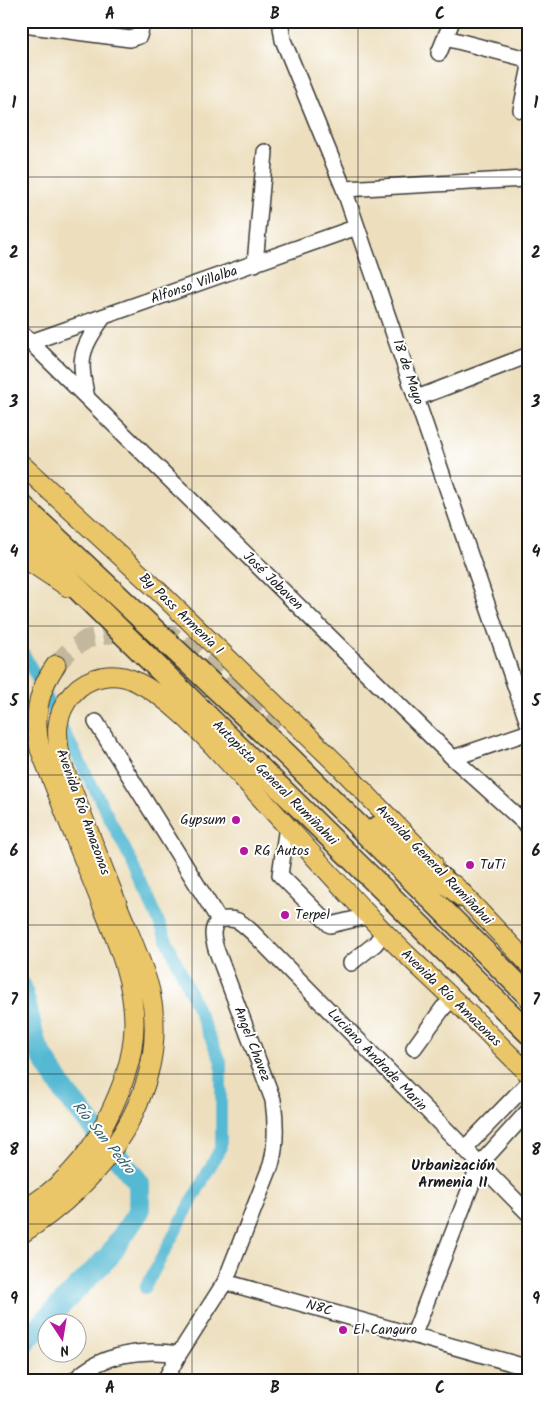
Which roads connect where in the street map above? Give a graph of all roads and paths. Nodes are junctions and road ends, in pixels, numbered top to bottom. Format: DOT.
graph roads {
  1 [pos="143,21"];
  2 [pos="280,21"];
  3 [pos="452,21"];
  4 [pos="31,26"];
  5 [pos="446,38"];
  6 [pos="439,53"];
  7 [pos="529,64"];
  8 [pos="529,71"];
  9 [pos="522,110"];
  10 [pos="265,152"];
  11 [pos="525,180"];
  12 [pos="344,190"];
  13 [pos="357,227"];
  14 [pos="255,264"];
  15 [pos="104,316"];
  16 [pos="26,337"];
  17 [pos="529,355"];
  18 [pos="87,398"];
  19 [pos="417,398"];
  20 [pos="21,464"];
  21 [pos="21,505"];
  22 [pos="21,533"];
  23 [pos="21,556"];
  24 [pos="92,602"];
  25 [pos="56,665"];
  26 [pos="96,722"];
  27 [pos="529,726"];
  28 [pos="529,732"];
  29 [pos="287,756"];
  30 [pos="453,758"];
  31 [pos="333,761"];
  32 [pos="287,826"];
  33 [pos="529,827"];
  34 [pos="463,896"];
  35 [pos="368,916"];
  36 [pos="219,920"];
  37 [pos="384,932"];
  38 [pos="351,963"];
  39 [pos="529,964"];
  40 [pos="529,996"];
  41 [pos="453,999"];
  42 [pos="529,1033"];
  43 [pos="414,1048"];
  44 [pos="529,1074"];
  45 [pos="529,1082"];
  46 [pos="529,1110"];
  47 [pos="464,1149"];
  48 [pos="479,1165"];
  49 [pos="82,1174"];
  50 [pos="21,1211"];
  51 [pos="529,1214"];
  52 [pos="21,1234"];
  53 [pos="225,1282"];
  54 [pos="414,1334"];
  55 [pos="179,1354"];
  56 [pos="529,1368"];
  57 [pos="76,1380"];
  58 [pos="165,1380"];
  1 -- 4 [label="street"];
  2 -- 12 [label="street, 18 de Mayo"];
  3 -- 5 [label="street"];
  5 -- 6 [label="street"];
  5 -- 7 [label="street"];
  8 -- 9 [label="street"];
  10 -- 14 [label="street"];
  11 -- 12 [label="street"];
  12 -- 13 [label="street, 18 de Mayo"];
  13 -- 14 [label="street, Alfonso Villalba"];
  13 -- 19 [label="street, 18 de Mayo"];
  14 -- 15 [label="street, Alfonso Villalba"];
  15 -- 16 [label="street, Alfonso Villalba"];
  15 -- 18 [label="street"];
  16 -- 18 [label="street, José Jobaven"];
  17 -- 19 [label="street"];
  18 -- 30 [label="street, José Jobaven"];
  19 -- 27 [label="street, 18 de Mayo"];
  20 -- 31 [label="main road, By Pass Armenia I"];
  21 -- 29 [label="highway, Autopista General Rumiñahui"];
  22 -- 24 [label="highway, Autopista General Rumiñahui"];
  23 -- 24 [label="main road"];
  24 -- 42 [label="highway, Autopista General Rumiñahui"];
  25 -- 49 [label="main road, Avenida Río Amazonas"];
  26 -- 36 [label="street"];
  28 -- 30 [label="street"];
  29 -- 34 [label="highway"];
  29 -- 40 [label="highway, Autopista General Rumiñahui"];
  30 -- 33 [label="street, José Jobaven"];
  31 -- 34 [label="main road, Avenida General Rumiñahui"];
  32 -- 35 [label="main road, Avenida Río Amazonas"];
  32 -- 35 [label="street"];
  32 -- 49 [label="main road, Avenida Río Amazonas"];
  34 -- 39 [label="main road, Avenida General Rumiñahui"];
  35 -- 37 [label="main road, Avenida Río Amazonas"];
  36 -- 47 [label="street, Luciano Andrade Marin"];
  36 -- 53 [label="street, Angel Chavez"];
  37 -- 38 [label="street"];
  37 -- 41 [label="main road, Avenida Río Amazonas"];
  41 -- 43 [label="street"];
  41 -- 44 [label="main road, Avenida Río Amazonas"];
  45 -- 47 [label="street"];
  46 -- 48 [label="street"];
  47 -- 48 [label="street, Luciano Andrade Marin"];
  48 -- 51 [label="street, Luciano Andrade Marin"];
  48 -- 54 [label="street"];
  49 -- 50 [label="main road, Avenida Río Amazonas"];
  49 -- 52 [label="main road, Avenida Río Amazonas"];
  53 -- 54 [label="street, N8C"];
  53 -- 55 [label="street, Angel Chavez"];
  54 -- 56 [label="street, N8C"];
  55 -- 57 [label="street"];
  55 -- 58 [label="street, Angel Chavez"];
}
